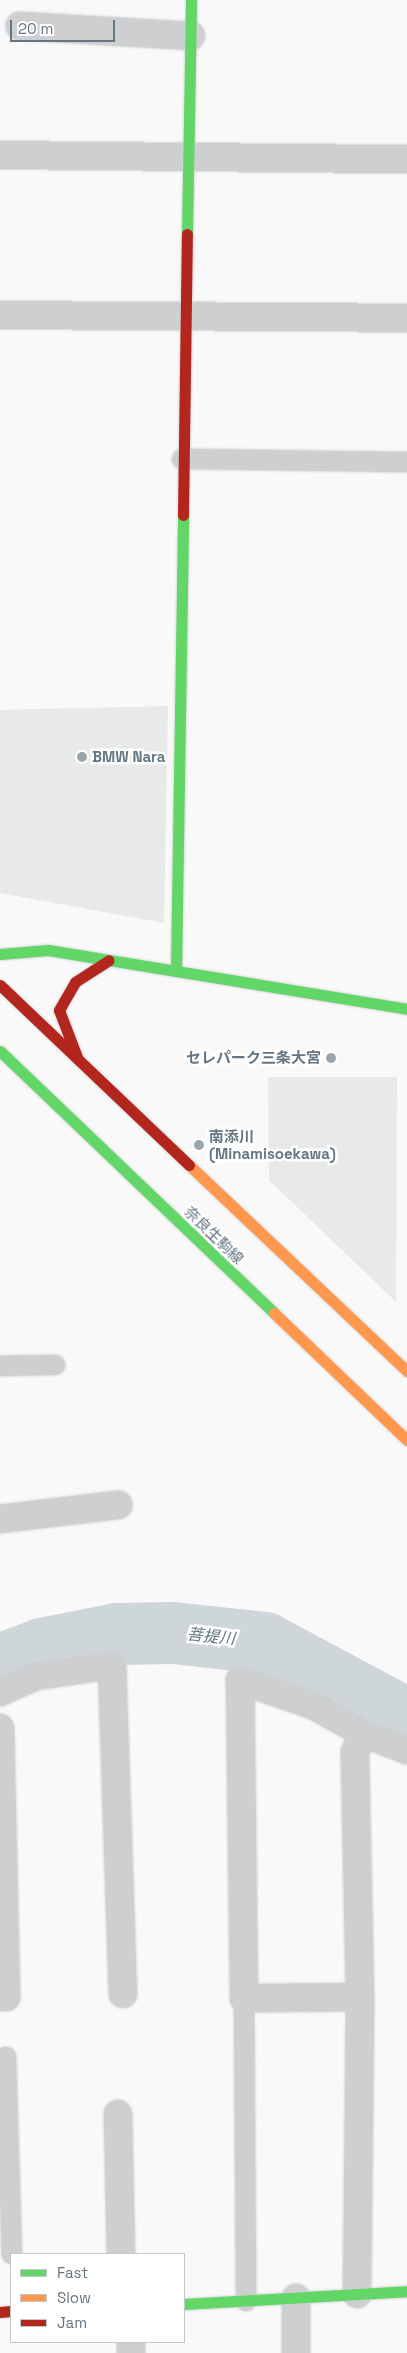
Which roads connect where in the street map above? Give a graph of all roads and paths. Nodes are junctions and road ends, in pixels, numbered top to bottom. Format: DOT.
graph roads {
  1 [pos="191,0"];
  2 [pos="20,26"];
  3 [pos="191,36"];
  4 [pos="0,155"];
  5 [pos="189,159"];
  6 [pos="407,160"];
  7 [pos="0,315"];
  8 [pos="183,315"];
  9 [pos="407,318"];
  10 [pos="182,458"];
  11 [pos="407,462"];
  12 [pos="0,954"];
  13 [pos="109,960"];
  14 [pos="176,971"];
  15 [pos="0,985"];
  16 [pos="407,1009"];
  17 [pos="0,1051"];
  18 [pos="77,1058"];
  19 [pos="55,1365"];
  20 [pos="0,1366"];
  21 [pos="407,1371"];
  22 [pos="407,1440"];
  23 [pos="118,1506"];
  24 [pos="0,1519"];
  25 [pos="0,1692"];
  26 [pos="0,1728"];
  27 [pos="363,1733"];
  28 [pos="407,1750"];
  29 [pos="123,1994"];
  30 [pos="0,1997"];
  31 [pos="360,1997"];
  32 [pos="244,1998"];
  33 [pos="6,2057"];
  34 [pos="118,2114"];
  35 [pos="12,2253"];
  36 [pos="121,2253"];
  37 [pos="407,2291"];
  38 [pos="357,2294"];
  39 [pos="296,2298"];
  40 [pos="246,2301"];
  41 [pos="185,2304"];
  42 [pos="296,2353"];
  1 -- 3 [label="street"];
  2 -- 3 [label="street"];
  3 -- 5 [label="street"];
  4 -- 5 [label="street"];
  5 -- 6 [label="street"];
  5 -- 8 [label="street"];
  7 -- 8 [label="street"];
  8 -- 9 [label="street"];
  8 -- 10 [label="street"];
  10 -- 11 [label="lane"];
  10 -- 14 [label="street"];
  12 -- 13 [label="street"];
  13 -- 14 [label="street"];
  13 -- 18 [label="street"];
  14 -- 16 [label="street"];
  15 -- 18 [label="street"];
  17 -- 22 [label="street, 奈良生駒線"];
  18 -- 21 [label="street"];
  19 -- 20 [label="lane"];
  23 -- 24 [label="street"];
  25 -- 29 [label="street"];
  26 -- 30 [label="street"];
  27 -- 28 [label="street"];
  27 -- 31 [label="street"];
  27 -- 32 [label="street"];
  31 -- 32 [label="street"];
  31 -- 38 [label="street"];
  32 -- 40 [label="lane"];
  33 -- 35 [label="lane"];
  34 -- 36 [label="street"];
  37 -- 38 [label="street"];
  38 -- 39 [label="street"];
  39 -- 40 [label="street"];
  39 -- 42 [label="street"];
  40 -- 41 [label="street"];
}
